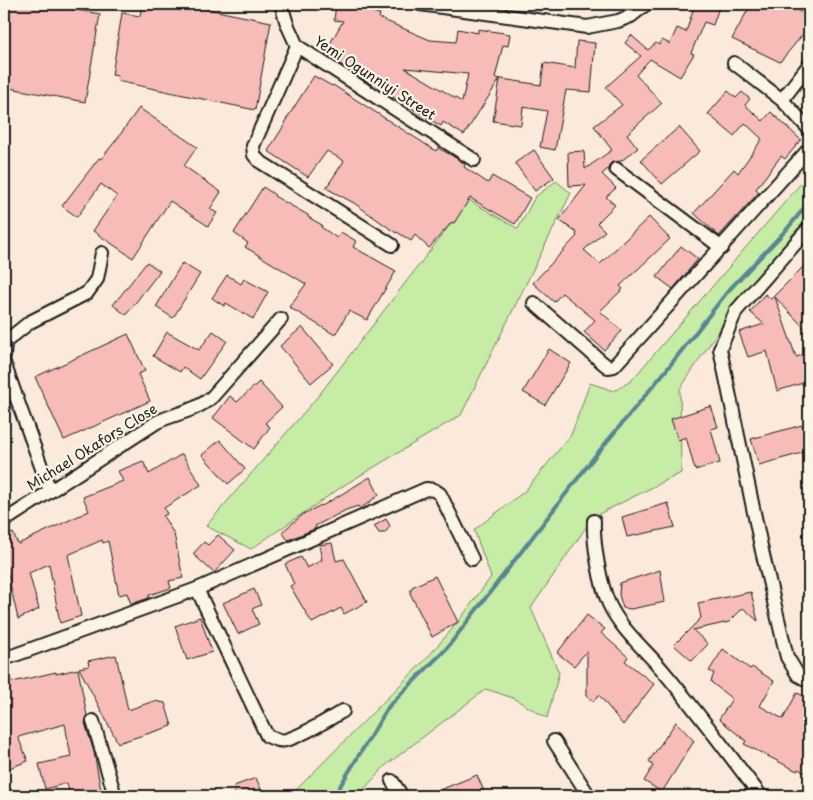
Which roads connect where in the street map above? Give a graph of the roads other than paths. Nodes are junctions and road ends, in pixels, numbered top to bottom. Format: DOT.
graph roads {
  1 [pos="281,4"];
  2 [pos="420,4"];
  3 [pos="646,4"];
  4 [pos="297,46"];
  5 [pos="734,63"];
  6 [pos="809,65"];
  7 [pos="782,100"];
  8 [pos="809,129"];
  9 [pos="809,149"];
  10 [pos="474,160"];
  11 [pos="616,169"];
  12 [pos="809,228"];
  13 [pos="392,244"];
  14 [pos="722,248"];
  15 [pos="102,253"];
  16 [pos="534,302"];
  17 [pos="282,319"];
  18 [pos="4,356"];
  19 [pos="4,363"];
  20 [pos="50,491"];
  21 [pos="4,521"];
  22 [pos="594,521"];
  23 [pos="472,559"];
  24 [pos="197,588"];
  25 [pos="4,659"];
  26 [pos="809,681"];
  27 [pos="344,711"];
  28 [pos="94,722"];
  29 [pos="554,742"];
  30 [pos="392,781"];
  31 [pos="115,796"];
  32 [pos="402,796"];
  33 [pos="589,796"];
  34 [pos="761,796"];
  1 -- 4 [label="street, Yemi Ogunniyi Street"];
  2 -- 3 [label="street"];
  4 -- 10 [label="street, Yemi Ogunniyi Street"];
  4 -- 13 [label="street"];
  5 -- 7 [label="street"];
  6 -- 7 [label="street"];
  7 -- 8 [label="street"];
  9 -- 14 [label="street"];
  11 -- 14 [label="street"];
  12 -- 26 [label="street"];
  14 -- 16 [label="street"];
  15 -- 18 [label="street"];
  17 -- 20 [label="street, Michael Okafors Close"];
  19 -- 20 [label="street"];
  20 -- 21 [label="street, Michael Okafors Close"];
  22 -- 34 [label="street"];
  23 -- 24 [label="street"];
  24 -- 25 [label="street"];
  24 -- 27 [label="street"];
  28 -- 31 [label="street"];
  29 -- 33 [label="street"];
  30 -- 32 [label="street"];
}
